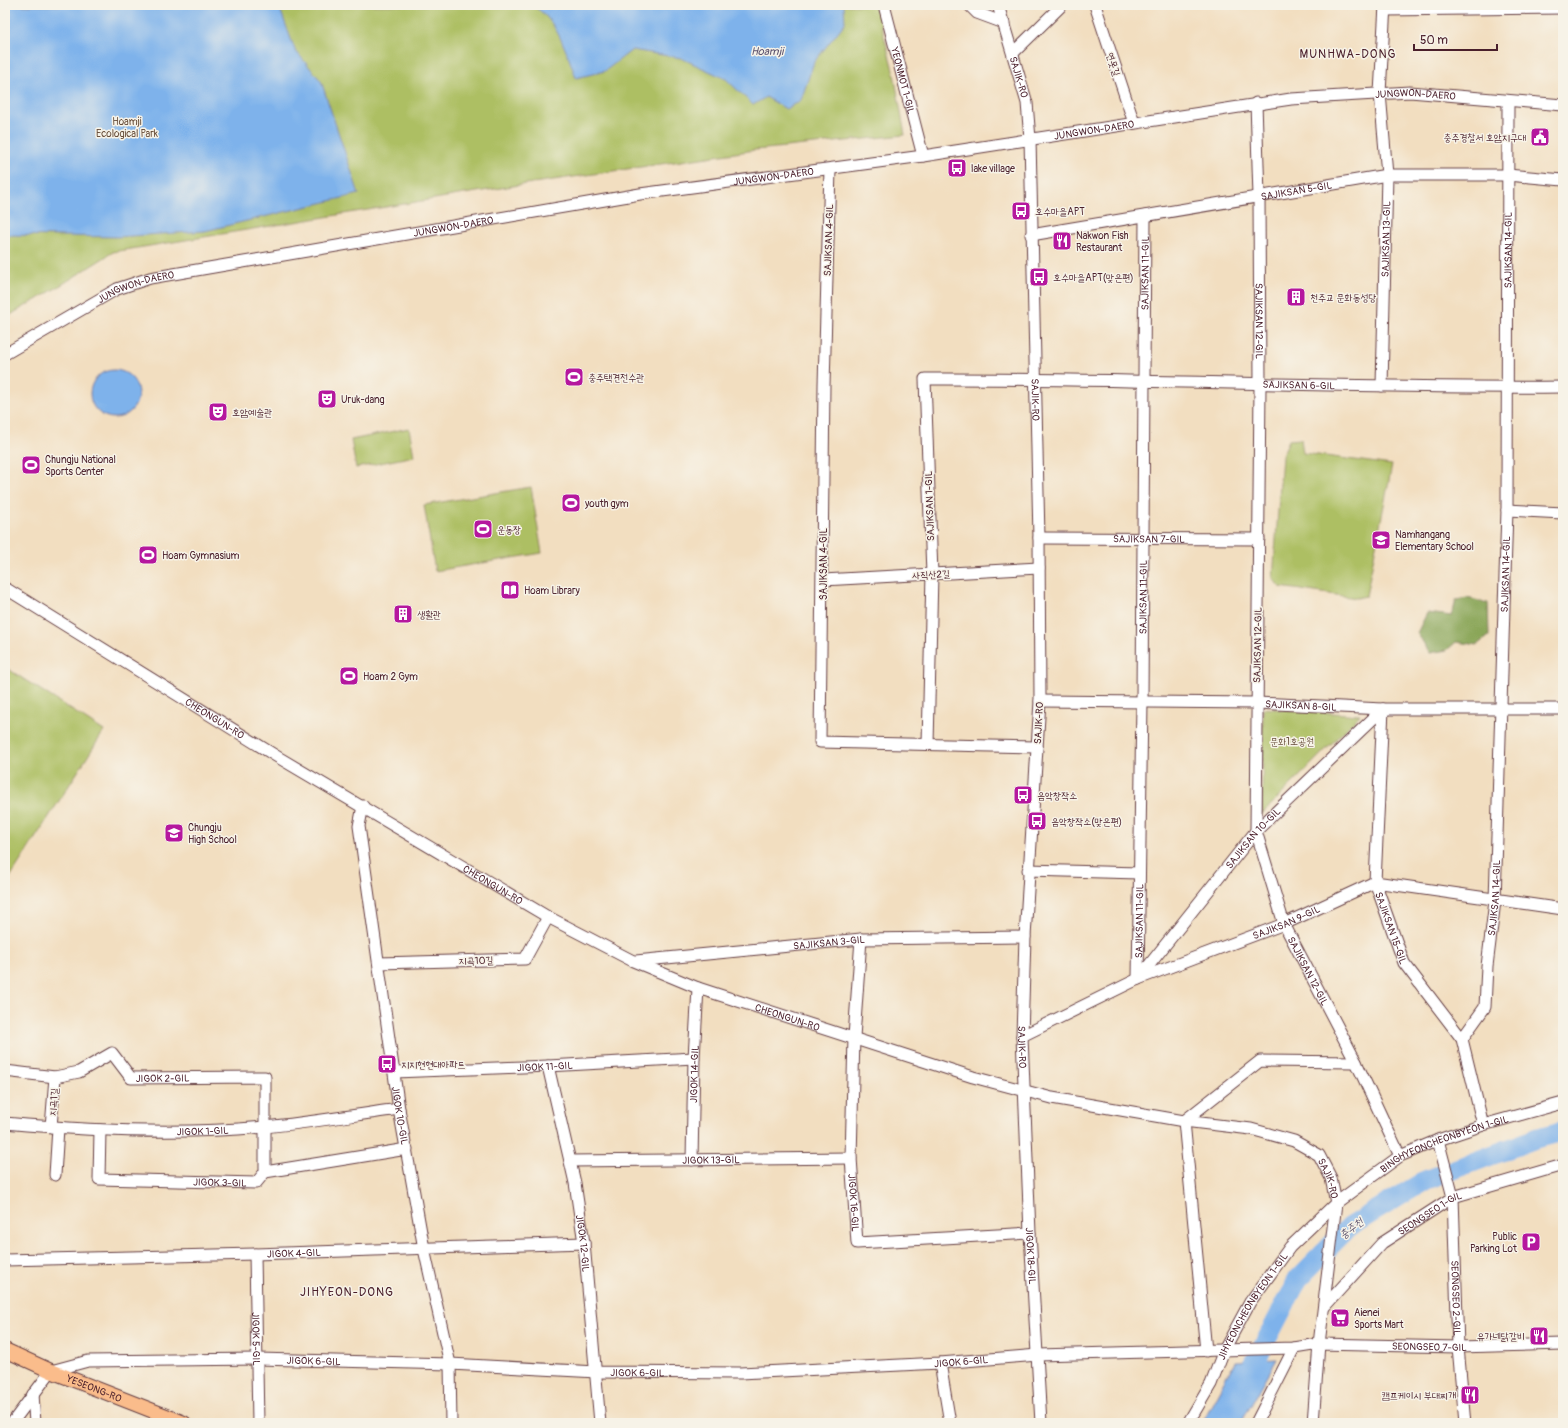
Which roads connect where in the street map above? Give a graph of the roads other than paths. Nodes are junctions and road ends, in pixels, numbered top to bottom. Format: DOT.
graph roads {
  1 [pos="884,5"];
  2 [pos="969,5"];
  3 [pos="998,5"];
  4 [pos="1062,5"];
  5 [pos="1095,5"];
  6 [pos="1385,8"];
  7 [pos="1563,8"];
  8 [pos="1004,23"];
  9 [pos="1013,53"];
  10 [pos="1380,93"];
  11 [pos="1508,101"];
  12 [pos="1256,103"];
  13 [pos="1563,105"];
  14 [pos="1134,123"];
  15 [pos="1030,139"];
  16 [pos="923,156"];
  17 [pos="830,169"];
  18 [pos="1387,175"];
  19 [pos="1507,175"];
  20 [pos="1563,180"];
  21 [pos="1259,196"];
  22 [pos="1144,216"];
  23 [pos="1032,235"];
  24 [pos="5,354"];
  25 [pos="1035,379"];
  26 [pos="1143,381"];
  27 [pos="1260,385"];
  28 [pos="1382,386"];
  29 [pos="1563,387"];
  30 [pos="1507,388"];
  31 [pos="1507,510"];
  32 [pos="1563,513"];
  33 [pos="1039,538"];
  34 [pos="1143,538"];
  35 [pos="1259,539"];
  36 [pos="1039,568"];
  37 [pos="932,574"];
  38 [pos="823,580"];
  39 [pos="5,588"];
  40 [pos="1040,701"];
  41 [pos="1142,702"];
  42 [pos="1257,702"];
  43 [pos="1382,709"];
  44 [pos="1563,709"];
  45 [pos="1501,710"];
  46 [pos="928,744"];
  47 [pos="1037,747"];
  48 [pos="363,806"];
  49 [pos="1256,831"];
  50 [pos="1028,870"];
  51 [pos="1139,873"];
  52 [pos="1376,882"];
  53 [pos="1495,901"];
  54 [pos="1563,909"];
  55 [pos="548,917"];
  56 [pos="1284,924"];
  57 [pos="1024,937"];
  58 [pos="861,939"];
  59 [pos="634,962"];
  60 [pos="379,963"];
  61 [pos="1138,979"];
  62 [pos="698,988"];
  63 [pos="1022,1036"];
  64 [pos="854,1037"];
  65 [pos="1462,1039"];
  66 [pos="694,1058"];
  67 [pos="1356,1062"];
  68 [pos="548,1066"];
  69 [pos="5,1071"];
  70 [pos="395,1072"];
  71 [pos="55,1077"];
  72 [pos="1023,1089"];
  73 [pos="1563,1103"];
  74 [pos="399,1109"];
  75 [pos="1184,1121"];
  76 [pos="5,1123"];
  77 [pos="1483,1125"];
  78 [pos="263,1127"];
  79 [pos="54,1128"];
  80 [pos="100,1130"];
  81 [pos="1438,1140"];
  82 [pos="407,1150"];
  83 [pos="1400,1156"];
  84 [pos="851,1158"];
  85 [pos="692,1160"];
  86 [pos="570,1161"];
  87 [pos="1563,1165"];
  88 [pos="265,1172"];
  89 [pos="55,1175"];
  90 [pos="1453,1197"];
  91 [pos="1336,1203"];
  92 [pos="1030,1233"];
  93 [pos="584,1243"];
  94 [pos="424,1249"];
  95 [pos="254,1254"];
  96 [pos="5,1260"];
  97 [pos="1324,1307"];
  98 [pos="1319,1344"];
  99 [pos="1563,1344"];
  100 [pos="1458,1347"];
  101 [pos="1294,1348"];
  102 [pos="5,1350"];
  103 [pos="1224,1350"];
  104 [pos="1206,1351"];
  105 [pos="1038,1355"];
  106 [pos="258,1359"];
  107 [pos="940,1363"];
  108 [pos="450,1364"];
  109 [pos="52,1371"];
  110 [pos="597,1372"];
  111 [pos="33,1394"];
  112 [pos="12,1423"];
  113 [pos="35,1423"];
  114 [pos="184,1423"];
  115 [pos="258,1423"];
  116 [pos="451,1423"];
  117 [pos="600,1423"];
  118 [pos="950,1423"];
  119 [pos="1042,1423"];
  120 [pos="1188,1423"];
  121 [pos="1256,1423"];
  122 [pos="1313,1423"];
  123 [pos="1465,1423"];
  1 -- 16 [label="street, YEONMOT 1-GIL"];
  2 -- 8 [label="street"];
  3 -- 8 [label="street, SAJIK-RO"];
  4 -- 9 [label="street"];
  5 -- 14 [label="street, 연못길"];
  6 -- 7 [label="street"];
  6 -- 10 [label="street, SAJIKSAN 13-GIL"];
  8 -- 9 [label="street, SAJIK-RO"];
  9 -- 15 [label="street, SAJIK-RO"];
  10 -- 11 [label="street, JUNGWON-DAERO"];
  10 -- 12 [label="street, JUNGWON-DAERO"];
  10 -- 18 [label="street, SAJIKSAN 13-GIL"];
  11 -- 13 [label="street, JUNGWON-DAERO"];
  11 -- 19 [label="street, SAJIKSAN 14-GIL"];
  12 -- 14 [label="street, JUNGWON-DAERO"];
  12 -- 21 [label="street, SAJIKSAN 12-GIL"];
  14 -- 15 [label="street, JUNGWON-DAERO"];
  15 -- 16 [label="street, JUNGWON-DAERO"];
  15 -- 23 [label="street, SAJIK-RO"];
  16 -- 17 [label="street, JUNGWON-DAERO"];
  17 -- 24 [label="street, JUNGWON-DAERO"];
  17 -- 38 [label="street, SAJIKSAN 4-GIL"];
  18 -- 19 [label="street, SAJIKSAN 5-GIL"];
  18 -- 21 [label="street, SAJIKSAN 5-GIL"];
  18 -- 28 [label="street, SAJIKSAN 13-GIL"];
  19 -- 20 [label="street, SAJIKSAN 5-GIL"];
  19 -- 30 [label="street, SAJIKSAN 14-GIL"];
  21 -- 22 [label="street, SAJIKSAN 5-GIL"];
  21 -- 27 [label="street, SAJIKSAN 12-GIL"];
  22 -- 23 [label="street, SAJIKSAN 5-GIL"];
  22 -- 26 [label="street, SAJIKSAN 11-GIL"];
  23 -- 25 [label="street, SAJIK-RO"];
  25 -- 26 [label="street, SAJIKSAN 6-GIL"];
  25 -- 33 [label="street, SAJIK-RO"];
  25 -- 37 [label="street, SAJIKSAN 1-GIL"];
  26 -- 27 [label="street, SAJIKSAN 6-GIL"];
  26 -- 34 [label="street, SAJIKSAN 11-GIL"];
  27 -- 28 [label="street, SAJIKSAN 6-GIL"];
  27 -- 35 [label="street, SAJIKSAN 12-GIL"];
  28 -- 30 [label="street, SAJIKSAN 6-GIL"];
  29 -- 30 [label="street, SAJIKSAN 6-GIL"];
  30 -- 31 [label="street, SAJIKSAN 14-GIL"];
  31 -- 32 [label="street"];
  31 -- 45 [label="street, SAJIKSAN 14-GIL"];
  33 -- 34 [label="street, SAJIKSAN 7-GIL"];
  33 -- 36 [label="street, SAJIK-RO"];
  34 -- 35 [label="street, SAJIKSAN 7-GIL"];
  34 -- 41 [label="street, SAJIKSAN 11-GIL"];
  35 -- 42 [label="street, SAJIKSAN 12-GIL"];
  36 -- 37 [label="street, 사직산2길"];
  36 -- 40 [label="street, SAJIK-RO"];
  37 -- 38 [label="street, 사직산2길"];
  37 -- 46 [label="street, SAJIKSAN 1-GIL"];
  38 -- 46 [label="street, SAJIKSAN 4-GIL"];
  39 -- 48 [label="street, CHEONGUN-RO"];
  40 -- 41 [label="street, SAJIKSAN 8-GIL"];
  40 -- 47 [label="street, SAJIK-RO"];
  41 -- 42 [label="street, SAJIKSAN 8-GIL"];
  41 -- 51 [label="street, SAJIKSAN 11-GIL"];
  42 -- 43 [label="street, SAJIKSAN 8-GIL"];
  42 -- 49 [label="street, SAJIKSAN 12-GIL"];
  43 -- 45 [label="street, SAJIKSAN 8-GIL"];
  43 -- 49 [label="street, SAJIKSAN 10-GIL"];
  43 -- 52 [label="street, SAJIKSAN 15-GIL"];
  44 -- 45 [label="street, SAJIKSAN 8-GIL"];
  45 -- 53 [label="street, SAJIKSAN 14-GIL"];
  46 -- 47 [label="street, SAJIKSAN 4-GIL"];
  47 -- 50 [label="street, SAJIK-RO"];
  48 -- 55 [label="street, CHEONGUN-RO"];
  48 -- 60 [label="street, JIGOK 10-GIL"];
  49 -- 56 [label="street, SAJIKSAN 12-GIL"];
  49 -- 61 [label="street, SAJIKSAN 10-GIL"];
  50 -- 51 [label="street"];
  50 -- 57 [label="street, SAJIK-RO"];
  51 -- 61 [label="street, SAJIKSAN 11-GIL"];
  52 -- 53 [label="street"];
  52 -- 56 [label="street, SAJIKSAN 9-GIL"];
  52 -- 65 [label="street, SAJIKSAN 15-GIL"];
  53 -- 54 [label="street"];
  53 -- 65 [label="street, SAJIKSAN 14-GIL"];
  55 -- 59 [label="street, CHEONGUN-RO"];
  55 -- 60 [label="street, 지곡10길"];
  56 -- 61 [label="street, SAJIKSAN 9-GIL"];
  56 -- 67 [label="street, SAJIKSAN 12-GIL"];
  57 -- 58 [label="street, SAJIKSAN 3-GIL"];
  57 -- 63 [label="street, SAJIK-RO"];
  58 -- 59 [label="street, SAJIKSAN 3-GIL"];
  58 -- 64 [label="street, JIGOK 16-GIL"];
  59 -- 62 [label="street, CHEONGUN-RO"];
  60 -- 70 [label="street, JIGOK 10-GIL"];
  61 -- 63 [label="street, SAJIKSAN 9-GIL"];
  62 -- 64 [label="street, CHEONGUN-RO"];
  62 -- 66 [label="street, JIGOK 14-GIL"];
  63 -- 72 [label="street, SAJIK-RO"];
  64 -- 72 [label="street, CHEONGUN-RO"];
  64 -- 84 [label="street, JIGOK 16-GIL"];
  65 -- 77 [label="street, SAJIKSAN 15-GIL"];
  66 -- 68 [label="street, JIGOK 11-GIL"];
  66 -- 85 [label="street, JIGOK 14-GIL"];
  67 -- 75 [label="street"];
  67 -- 83 [label="street, SAJIKSAN 12-GIL"];
  68 -- 70 [label="street, JIGOK 11-GIL"];
  68 -- 86 [label="street, JIGOK 12-GIL"];
  69 -- 71 [label="street, JIGOK 2-GIL"];
  70 -- 74 [label="street, JIGOK 10-GIL"];
  71 -- 78 [label="street, JIGOK 2-GIL"];
  71 -- 79 [label="street, 지곡1길"];
  72 -- 75 [label="street, SAJIK-RO"];
  72 -- 92 [label="street, JIGOK 18-GIL"];
  73 -- 77 [label="street, BINGHYEONCHEONBYEON 1-GIL"];
  74 -- 78 [label="street, JIGOK 1-GIL"];
  74 -- 82 [label="street, JIGOK 10-GIL"];
  75 -- 91 [label="street, SAJIK-RO"];
  75 -- 104 [label="street"];
  76 -- 79 [label="street, JIGOK 1-GIL"];
  77 -- 81 [label="street, BINGHYEONCHEONBYEON 1-GIL"];
  78 -- 80 [label="street, JIGOK 1-GIL"];
  78 -- 88 [label="street"];
  79 -- 80 [label="street, JIGOK 1-GIL"];
  79 -- 89 [label="street, 지곡1길"];
  80 -- 88 [label="street, JIGOK 3-GIL"];
  81 -- 83 [label="street, BINGHYEONCHEONBYEON 1-GIL"];
  81 -- 90 [label="street, SEONGSEO 2-GIL"];
  82 -- 88 [label="street, JIGOK 3-GIL"];
  82 -- 94 [label="street, JIGOK 10-GIL"];
  83 -- 91 [label="street, BINGHYEONCHEONBYEON 1-GIL"];
  84 -- 85 [label="street, JIGOK 13-GIL"];
  84 -- 92 [label="street, JIGOK 16-GIL"];
  85 -- 86 [label="street, JIGOK 13-GIL"];
  86 -- 93 [label="street, JIGOK 12-GIL"];
  87 -- 90 [label="street, SEONGSEO 1-GIL"];
  90 -- 97 [label="street, SEONGSEO 1-GIL"];
  90 -- 100 [label="street, SEONGSEO 2-GIL"];
  91 -- 97 [label="street, SAJIK-RO"];
  91 -- 103 [label="street, JIHYEONCHEONBYEON 1-GIL"];
  92 -- 105 [label="street, JIGOK 18-GIL"];
  93 -- 94 [label="street, JIGOK 4-GIL"];
  93 -- 110 [label="street, JIGOK 12-GIL"];
  94 -- 95 [label="street, JIGOK 4-GIL"];
  94 -- 108 [label="street, JIGOK 10-GIL"];
  95 -- 96 [label="street, JIGOK 4-GIL"];
  95 -- 106 [label="street, JIGOK 5-GIL"];
  97 -- 98 [label="street"];
  98 -- 100 [label="street, SEONGSEO 7-GIL"];
  98 -- 101 [label="street, SEONGSEO 7-GIL"];
  98 -- 122 [label="street"];
  99 -- 100 [label="street, SEONGSEO 7-GIL"];
  100 -- 123 [label="street, SEONGSEO 2-GIL"];
  101 -- 103 [label="street, JIGOK 6-GIL"];
  101 -- 121 [label="street"];
  102 -- 109 [label="main road, YESEONG-RO"];
  103 -- 104 [label="street, JIGOK 6-GIL"];
  103 -- 120 [label="street, JIHYEONCHEONBYEON 1-GIL"];
  104 -- 105 [label="street, JIGOK 6-GIL"];
  105 -- 107 [label="street, JIGOK 6-GIL"];
  105 -- 119 [label="street, JIGOK 18-GIL"];
  106 -- 108 [label="street, JIGOK 6-GIL"];
  106 -- 109 [label="street, JIGOK 6-GIL"];
  106 -- 115 [label="street, JIGOK 5-GIL"];
  107 -- 110 [label="street, JIGOK 6-GIL"];
  107 -- 118 [label="street"];
  108 -- 110 [label="street, JIGOK 6-GIL"];
  108 -- 116 [label="street, JIGOK 10-GIL"];
  109 -- 111 [label="street"];
  109 -- 114 [label="main road, YESEONG-RO"];
  110 -- 117 [label="street, JIGOK 12-GIL"];
  111 -- 112 [label="street"];
  111 -- 113 [label="street"];
}
